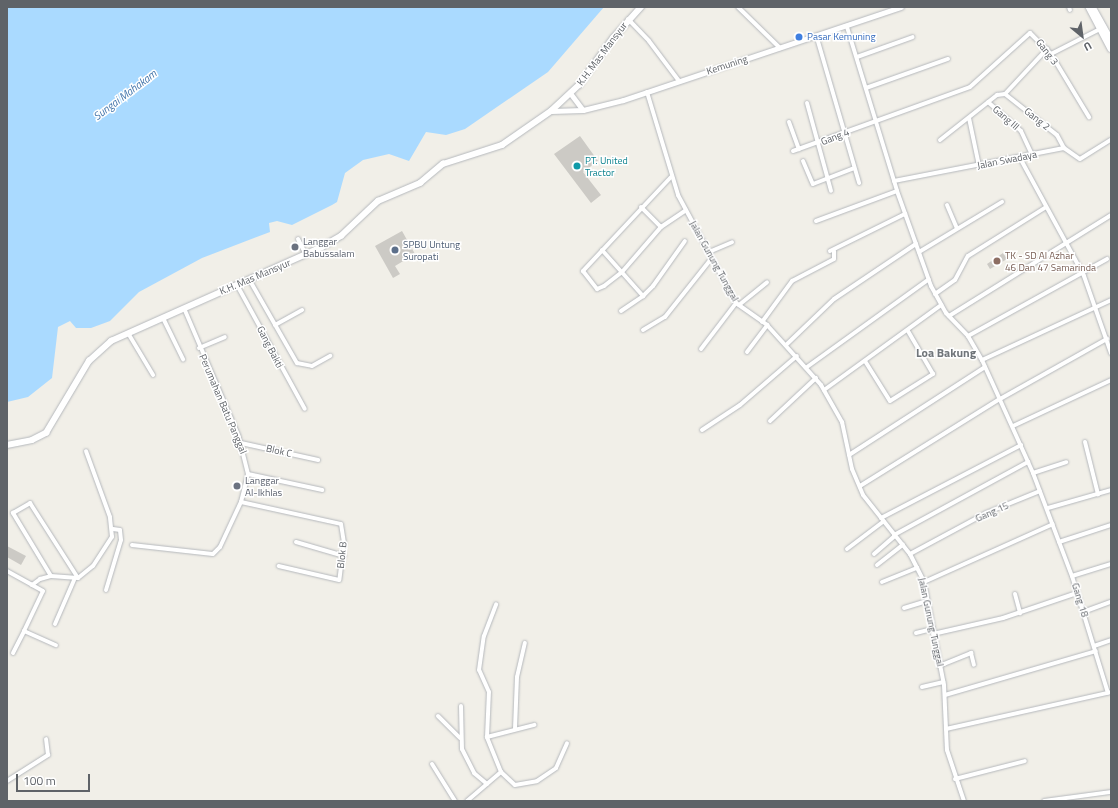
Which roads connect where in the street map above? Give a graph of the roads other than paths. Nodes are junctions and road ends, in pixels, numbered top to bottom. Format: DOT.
graph roads {
  1 [pos="641,7"];
  2 [pos="738,7"];
  3 [pos="1089,7"];
  4 [pos="1094,7"];
  5 [pos="897,8"];
  6 [pos="628,19"];
  7 [pos="847,27"];
  8 [pos="1100,29"];
  9 [pos="913,37"];
  10 [pos="817,38"];
  11 [pos="1111,40"];
  12 [pos="780,48"];
  13 [pos="1047,49"];
  14 [pos="1111,49"];
  15 [pos="1051,54"];
  16 [pos="857,57"];
  17 [pos="948,59"];
  18 [pos="679,81"];
  19 [pos="976,83"];
  20 [pos="866,88"];
  21 [pos="647,92"];
  22 [pos="570,93"];
  23 [pos="1005,94"];
  24 [pos="988,102"];
  25 [pos="807,103"];
  26 [pos="583,110"];
  27 [pos="551,111"];
  28 [pos="1089,116"];
  29 [pos="969,118"];
  30 [pos="876,121"];
  31 [pos="789,122"];
  32 [pos="844,133"];
  33 [pos="940,140"];
  34 [pos="1111,140"];
  35 [pos="816,144"];
  36 [pos="1064,148"];
  37 [pos="799,149"];
  38 [pos="793,151"];
  39 [pos="1032,155"];
  40 [pos="1020,158"];
  41 [pos="803,161"];
  42 [pos="979,166"];
  43 [pos="854,168"];
  44 [pos="671,177"];
  45 [pos="826,179"];
  46 [pos="894,181"];
  47 [pos="859,183"];
  48 [pos="831,191"];
  49 [pos="897,191"];
  50 [pos="1002,202"];
  51 [pos="947,205"];
  52 [pos="641,207"];
  53 [pos="1046,207"];
  54 [pos="686,210"];
  55 [pos="905,214"];
  56 [pos="1111,215"];
  57 [pos="816,221"];
  58 [pos="661,227"];
  59 [pos="957,228"];
  60 [pos="298,239"];
  61 [pos="685,241"];
  62 [pos="732,242"];
  63 [pos="916,244"];
  64 [pos="1066,244"];
  65 [pos="602,250"];
  66 [pos="709,252"];
  67 [pos="919,252"];
  68 [pos="306,254"];
  69 [pos="712,258"];
  70 [pos="1107,259"];
  71 [pos="622,272"];
  72 [pos="1083,274"];
  73 [pos="249,279"];
  74 [pos="929,279"];
  75 [pos="767,282"];
  76 [pos="237,285"];
  77 [pos="935,294"];
  78 [pos="643,296"];
  79 [pos="1111,300"];
  80 [pos="738,304"];
  81 [pos="941,305"];
  82 [pos="1097,307"];
  83 [pos="184,308"];
  84 [pos="302,310"];
  85 [pos="622,311"];
  86 [pos="949,316"];
  87 [pos="163,318"];
  88 [pos="762,322"];
  89 [pos="275,325"];
  90 [pos="767,325"];
  91 [pos="643,330"];
  92 [pos="908,332"];
  93 [pos="128,333"];
  94 [pos="968,336"];
  95 [pos="225,337"];
  96 [pos="1106,339"];
  97 [pos="786,345"];
  98 [pos="200,348"];
  99 [pos="700,348"];
  100 [pos="748,352"];
  101 [pos="1111,353"];
  102 [pos="330,356"];
  103 [pos="797,356"];
  104 [pos="183,359"];
  105 [pos="982,360"];
  106 [pos="865,362"];
  107 [pos="807,367"];
  108 [pos="985,367"];
  109 [pos="153,375"];
  110 [pos="816,378"];
  111 [pos="1111,380"];
  112 [pos="824,390"];
  113 [pos="1000,399"];
  114 [pos="305,409"];
  115 [pos="770,421"];
  116 [pos="1013,426"];
  117 [pos="702,430"];
  118 [pos="1085,442"];
  119 [pos="241,443"];
  120 [pos="7,445"];
  121 [pos="1021,445"];
  122 [pos="86,451"];
  123 [pos="849,455"];
  124 [pos="318,460"];
  125 [pos="1028,462"];
  126 [pos="1066,462"];
  127 [pos="1034,473"];
  128 [pos="248,474"];
  129 [pos="860,486"];
  130 [pos="322,490"];
  131 [pos="1111,490"];
  132 [pos="1040,491"];
  133 [pos="1098,494"];
  134 [pos="241,502"];
  135 [pos="1048,508"];
  136 [pos="883,520"];
  137 [pos="1053,524"];
  138 [pos="1111,525"];
  139 [pos="113,529"];
  140 [pos="895,535"];
  141 [pos="296,542"];
  142 [pos="1059,542"];
  143 [pos="132,545"];
  144 [pos="902,545"];
  145 [pos="847,549"];
  146 [pos="874,554"];
  147 [pos="910,554"];
  148 [pos="344,556"];
  149 [pos="1111,564"];
  150 [pos="877,565"];
  151 [pos="279,566"];
  152 [pos="917,568"];
  153 [pos="7,571"];
  154 [pos="51,576"];
  155 [pos="1072,576"];
  156 [pos="76,579"];
  157 [pos="882,582"];
  158 [pos="924,582"];
  159 [pos="32,585"];
  160 [pos="106,590"];
  161 [pos="1077,593"];
  162 [pos="1015,594"];
  163 [pos="927,601"];
  164 [pos="1111,602"];
  165 [pos="496,604"];
  166 [pos="904,608"];
  167 [pos="1083,612"];
  168 [pos="1020,613"];
  169 [pos="55,624"];
  170 [pos="24,631"];
  171 [pos="932,631"];
  172 [pos="916,633"];
  173 [pos="1111,640"];
  174 [pos="525,643"];
  175 [pos="56,645"];
  176 [pos="1094,646"];
  177 [pos="1096,651"];
  178 [pos="13,653"];
  179 [pos="974,664"];
  180 [pos="939,666"];
  181 [pos="944,682"];
  182 [pos="922,687"];
  183 [pos="1110,693"];
  184 [pos="945,695"];
  185 [pos="461,706"];
  186 [pos="438,716"];
  187 [pos="534,725"];
  188 [pos="515,729"];
  189 [pos="946,729"];
  190 [pos="460,738"];
  191 [pos="487,738"];
  192 [pos="46,739"];
  193 [pos="567,742"];
  194 [pos="1025,761"];
  195 [pos="432,764"];
  196 [pos="501,772"];
  197 [pos="955,779"];
  198 [pos="7,781"];
  199 [pos="487,784"];
  200 [pos="1111,792"];
  201 [pos="455,801"];
  202 [pos="467,801"];
  203 [pos="964,801"];
  204 [pos="1044,801"];
  1 -- 6 [label="main road, K.H. Mas Mansyur"];
  2 -- 12 [label="street"];
  3 -- 8 [label="main road"];
  4 -- 11 [label="main road"];
  5 -- 7 [label="street, Kemuning"];
  6 -- 18 [label="street"];
  6 -- 22 [label="main road, K.H. Mas Mansyur"];
  7 -- 10 [label="street, Kemuning"];
  7 -- 16 [label="street, Gang 18"];
  8 -- 14 [label="main road"];
  8 -- 15 [label="street"];
  9 -- 16 [label="street"];
  10 -- 12 [label="street, Kemuning"];
  10 -- 32 [label="street"];
  12 -- 18 [label="street, Kemuning"];
  13 -- 15 [label="street, Gang 3"];
  13 -- 19 [label="street, Gang 3"];
  13 -- 23 [label="street"];
  15 -- 28 [label="street, Gang 3"];
  16 -- 20 [label="street, Gang 18"];
  17 -- 20 [label="street"];
  18 -- 21 [label="street, Kemuning"];
  19 -- 30 [label="street, Gang 4"];
  20 -- 30 [label="street, Gang 18"];
  21 -- 26 [label="street, Kemuning"];
  21 -- 44 [label="street, Jalan Gunung Tunggal"];
  22 -- 26 [label="street"];
  22 -- 27 [label="main road, K.H. Mas Mansyur"];
  23 -- 24 [label="street"];
  23 -- 36 [label="street, Gang 2"];
  24 -- 29 [label="street"];
  24 -- 39 [label="street, Gang III"];
  25 -- 35 [label="street"];
  26 -- 27 [label="street, Kemuning"];
  27 -- 68 [label="main road, K.H. Mas Mansyur"];
  29 -- 33 [label="street"];
  29 -- 42 [label="street"];
  30 -- 32 [label="street, Gang 4"];
  30 -- 46 [label="street, Gang 18"];
  31 -- 37 [label="street"];
  32 -- 35 [label="street, Gang 4"];
  32 -- 43 [label="street"];
  34 -- 36 [label="street"];
  35 -- 37 [label="street, Gang 4"];
  35 -- 45 [label="street"];
  36 -- 39 [label="street, Jalan Swadaya"];
  37 -- 38 [label="street, Gang 4"];
  39 -- 40 [label="street, Jalan Swadaya"];
  40 -- 42 [label="street, Jalan Swadaya"];
  40 -- 53 [label="street"];
  41 -- 45 [label="street"];
  42 -- 46 [label="street, Jalan Swadaya"];
  43 -- 45 [label="street"];
  43 -- 47 [label="street"];
  44 -- 52 [label="street"];
  44 -- 54 [label="street, Jalan Gunung Tunggal"];
  45 -- 48 [label="street"];
  46 -- 49 [label="street, Gang 18"];
  49 -- 55 [label="street, Gang 18"];
  49 -- 57 [label="street"];
  50 -- 59 [label="street"];
  51 -- 59 [label="street"];
  52 -- 58 [label="street"];
  52 -- 65 [label="street"];
  53 -- 64 [label="street"];
  53 -- 77 [label="street"];
  54 -- 58 [label="street"];
  54 -- 66 [label="street, Jalan Gunung Tunggal"];
  55 -- 63 [label="street, Gang 18"];
  55 -- 88 [label="street"];
  56 -- 64 [label="street"];
  58 -- 71 [label="street"];
  59 -- 67 [label="street"];
  60 -- 68 [label="street"];
  61 -- 78 [label="street"];
  62 -- 66 [label="street"];
  63 -- 67 [label="street, Gang 18"];
  63 -- 97 [label="street"];
  64 -- 72 [label="street"];
  64 -- 86 [label="street"];
  65 -- 71 [label="street"];
  65 -- 71 [label="street"];
  66 -- 69 [label="street, Jalan Gunung Tunggal"];
  67 -- 74 [label="street, Gang 18"];
  68 -- 73 [label="main road, K.H. Mas Mansyur"];
  69 -- 80 [label="street, Jalan Gunung Tunggal"];
  69 -- 91 [label="street"];
  70 -- 72 [label="street"];
  71 -- 78 [label="street"];
  72 -- 82 [label="street"];
  72 -- 94 [label="street"];
  73 -- 76 [label="main road, K.H. Mas Mansyur"];
  73 -- 89 [label="street"];
  74 -- 77 [label="street, Gang 18"];
  74 -- 107 [label="street"];
  75 -- 80 [label="street"];
  76 -- 83 [label="main road, K.H. Mas Mansyur"];
  76 -- 114 [label="street, Gang Bakti"];
  77 -- 81 [label="street, Gang 18"];
  78 -- 85 [label="street"];
  79 -- 82 [label="street"];
  80 -- 88 [label="street, Jalan Gunung Tunggal"];
  80 -- 99 [label="street"];
  81 -- 86 [label="street, Gang 18"];
  81 -- 92 [label="street"];
  82 -- 96 [label="street"];
  82 -- 105 [label="street"];
  83 -- 87 [label="main road, K.H. Mas Mansyur"];
  83 -- 98 [label="street, Perumahan Batu Panggal"];
  84 -- 89 [label="street"];
  86 -- 94 [label="street, Gang 18"];
  87 -- 93 [label="main road, K.H. Mas Mansyur"];
  87 -- 104 [label="street"];
  88 -- 90 [label="street, Jalan Gunung Tunggal"];
  89 -- 102 [label="street"];
  90 -- 97 [label="street, Jalan Gunung Tunggal"];
  90 -- 100 [label="street"];
  92 -- 106 [label="street"];
  92 -- 106 [label="street"];
  93 -- 109 [label="street"];
  93 -- 120 [label="main road, K.H. Mas Mansyur"];
  94 -- 105 [label="street, Gang 18"];
  95 -- 98 [label="street"];
  96 -- 101 [label="street"];
  96 -- 113 [label="street"];
  97 -- 103 [label="street, Jalan Gunung Tunggal"];
  98 -- 119 [label="street, Perumahan Batu Panggal"];
  103 -- 107 [label="street, Jalan Gunung Tunggal"];
  103 -- 117 [label="street"];
  105 -- 108 [label="street, Gang 18"];
  106 -- 112 [label="street"];
  107 -- 110 [label="street, Jalan Gunung Tunggal"];
  108 -- 113 [label="street, Gang 18"];
  108 -- 123 [label="street"];
  110 -- 112 [label="street, Jalan Gunung Tunggal"];
  110 -- 115 [label="street"];
  111 -- 116 [label="street"];
  112 -- 123 [label="street, Jalan Gunung Tunggal"];
  113 -- 116 [label="street, Gang 18"];
  113 -- 129 [label="street"];
  116 -- 121 [label="street, Gang 18"];
  118 -- 133 [label="street"];
  119 -- 124 [label="street, Blok C"];
  119 -- 128 [label="street, Perumahan Batu Panggal"];
  121 -- 125 [label="street, Gang 18"];
  121 -- 136 [label="street"];
  122 -- 139 [label="street"];
  123 -- 129 [label="street, Jalan Gunung Tunggal"];
  125 -- 127 [label="street, Gang 18"];
  125 -- 140 [label="street"];
  126 -- 127 [label="street"];
  127 -- 132 [label="street, Gang 18"];
  128 -- 130 [label="street"];
  128 -- 134 [label="street, Perumahan Batu Panggal"];
  129 -- 136 [label="street, Jalan Gunung Tunggal"];
  131 -- 133 [label="street"];
  132 -- 135 [label="street, Gang 18"];
  132 -- 147 [label="street, Gang 15"];
  133 -- 135 [label="street"];
  134 -- 143 [label="street, Perumahan Batu Panggal"];
  134 -- 148 [label="street, Blok B"];
  135 -- 137 [label="street, Gang 18"];
  136 -- 140 [label="street, Jalan Gunung Tunggal"];
  136 -- 145 [label="street"];
  137 -- 142 [label="street, Gang 18"];
  137 -- 158 [label="street"];
  138 -- 142 [label="street"];
  139 -- 156 [label="street"];
  139 -- 160 [label="street"];
  140 -- 144 [label="street, Jalan Gunung Tunggal"];
  140 -- 146 [label="street"];
  141 -- 148 [label="street"];
  142 -- 155 [label="street, Gang 18"];
  144 -- 147 [label="street, Jalan Gunung Tunggal"];
  144 -- 150 [label="street"];
  147 -- 152 [label="street, Jalan Gunung Tunggal"];
  148 -- 151 [label="street, Blok B"];
  149 -- 155 [label="street"];
  152 -- 157 [label="street"];
  152 -- 158 [label="street, Jalan Gunung Tunggal"];
  153 -- 159 [label="street"];
  154 -- 156 [label="street"];
  154 -- 156 [label="street"];
  154 -- 159 [label="street"];
  155 -- 161 [label="street, Gang 18"];
  156 -- 169 [label="street"];
  158 -- 163 [label="street, Jalan Gunung Tunggal"];
  159 -- 170 [label="street"];
  161 -- 167 [label="street, Gang 18"];
  161 -- 168 [label="street"];
  162 -- 168 [label="street"];
  163 -- 166 [label="street"];
  163 -- 171 [label="street, Jalan Gunung Tunggal"];
  164 -- 167 [label="street"];
  165 -- 191 [label="street"];
  167 -- 176 [label="street, Gang 18"];
  168 -- 171 [label="street"];
  170 -- 175 [label="street"];
  170 -- 178 [label="street"];
  171 -- 172 [label="street"];
  171 -- 180 [label="street, Jalan Gunung Tunggal"];
  173 -- 176 [label="street"];
  174 -- 188 [label="street"];
  176 -- 177 [label="street, Gang 18"];
  177 -- 183 [label="street, Gang 18"];
  177 -- 184 [label="street"];
  179 -- 180 [label="street"];
  180 -- 181 [label="street, Jalan Gunung Tunggal"];
  181 -- 182 [label="street"];
  181 -- 184 [label="street, Jalan Gunung Tunggal"];
  183 -- 189 [label="street"];
  184 -- 189 [label="street, Jalan Gunung Tunggal"];
  185 -- 190 [label="street"];
  186 -- 190 [label="street"];
  187 -- 188 [label="street"];
  188 -- 191 [label="street"];
  189 -- 197 [label="street, Jalan Gunung Tunggal"];
  190 -- 199 [label="street"];
  191 -- 196 [label="street"];
  192 -- 198 [label="street"];
  193 -- 196 [label="street"];
  194 -- 197 [label="street"];
  195 -- 201 [label="street"];
  196 -- 199 [label="street"];
  197 -- 203 [label="street, Jalan Gunung Tunggal"];
  199 -- 202 [label="street"];
  200 -- 204 [label="street"];
}
